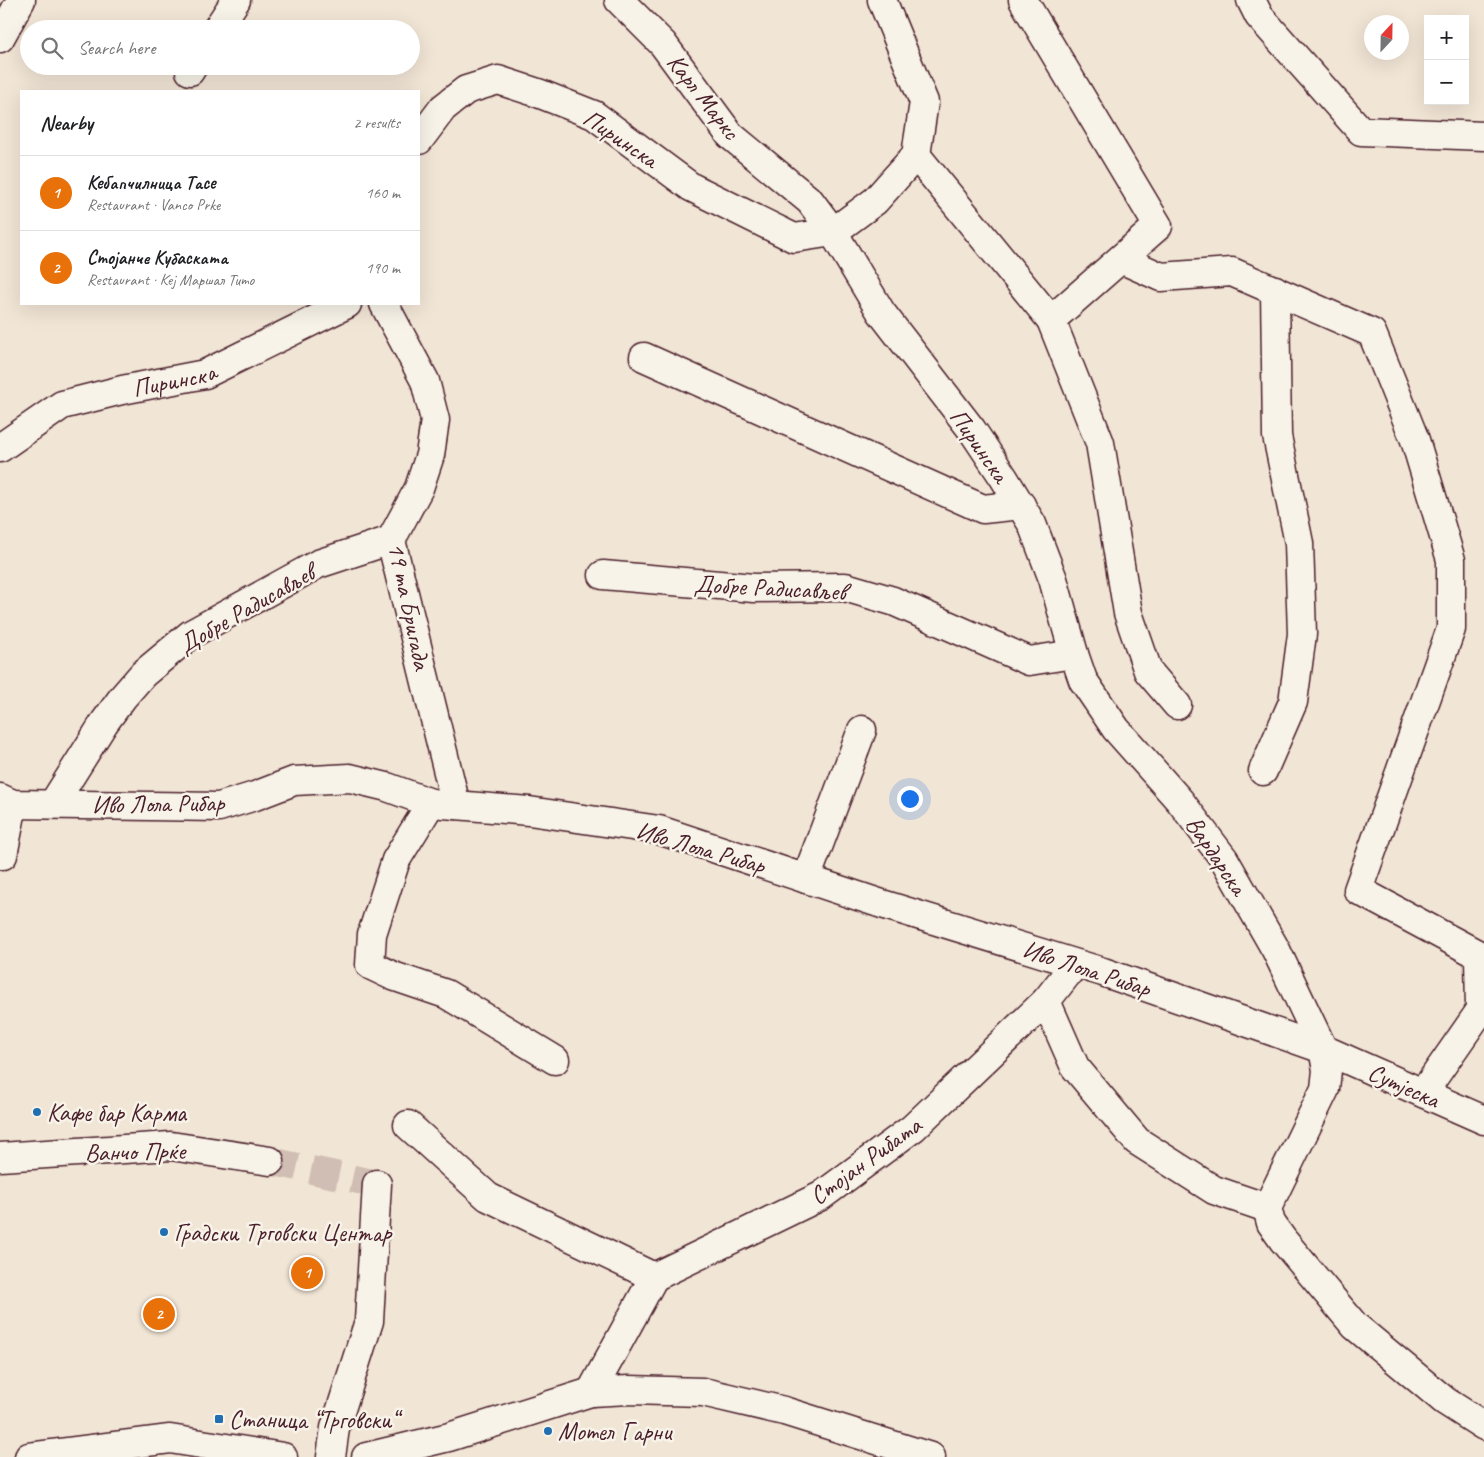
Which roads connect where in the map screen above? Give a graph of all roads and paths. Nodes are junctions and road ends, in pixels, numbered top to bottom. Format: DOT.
graph roads {
  1 [pos="20,0"];
  2 [pos="236,0"];
  3 [pos="619,0"];
  4 [pos="882,0"];
  5 [pos="1023,0"];
  6 [pos="1251,0"];
  7 [pos="223,20"];
  8 [pos="0,38"];
  9 [pos="1484,136"];
  10 [pos="420,139"];
  11 [pos="916,155"];
  12 [pos="833,232"];
  13 [pos="1121,259"];
  14 [pos="1275,290"];
  15 [pos="345,305"];
  16 [pos="385,305"];
  17 [pos="1051,320"];
  18 [pos="644,357"];
  19 [pos="0,448"];
  20 [pos="1020,505"];
  21 [pos="391,540"];
  22 [pos="603,575"];
  23 [pos="1074,654"];
  24 [pos="1083,680"];
  25 [pos="1177,705"];
  26 [pos="862,730"];
  27 [pos="1263,771"];
  28 [pos="6,801"];
  29 [pos="53,804"];
  30 [pos="444,804"];
  31 [pos="2,855"];
  32 [pos="806,879"];
  33 [pos="1075,964"];
  34 [pos="1046,1001"];
  35 [pos="1323,1049"];
  36 [pos="554,1060"];
  37 [pos="1423,1093"];
  38 [pos="1484,1120"];
  39 [pos="408,1125"];
  40 [pos="0,1157"];
  41 [pos="270,1160"];
  42 [pos="377,1184"];
  43 [pos="1267,1208"];
  44 [pos="654,1277"];
  45 [pos="591,1392"];
  46 [pos="1484,1426"];
  47 [pos="437,1448"];
  48 [pos="394,1454"];
  49 [pos="28,1457"];
  50 [pos="283,1457"];
  51 [pos="331,1457"];
  52 [pos="366,1457"];
  53 [pos="931,1457"];
  1 -- 8 [label="street"];
  2 -- 7 [label="street"];
  3 -- 12 [label="street, Карл Маркс"];
  4 -- 11 [label="street"];
  5 -- 13 [label="street"];
  6 -- 9 [label="street"];
  10 -- 12 [label="street, Пиринска"];
  11 -- 12 [label="street, Пиринска"];
  11 -- 17 [label="street"];
  12 -- 20 [label="street, Пиринска"];
  13 -- 14 [label="street"];
  13 -- 17 [label="street"];
  14 -- 27 [label="street"];
  14 -- 37 [label="street"];
  15 -- 19 [label="street, Пиринска"];
  16 -- 21 [label="street, 19 та Бригада"];
  17 -- 25 [label="street"];
  18 -- 20 [label="street"];
  20 -- 23 [label="street, Пиринска"];
  21 -- 29 [label="street, Добре Радисављев"];
  21 -- 30 [label="street, 19 та Бригада"];
  22 -- 23 [label="street, Добре Радисављев"];
  23 -- 24 [label="street, Пиринска"];
  24 -- 35 [label="street, Вардарска"];
  26 -- 32 [label="street"];
  28 -- 29 [label="street, Иво Лола Рибар"];
  28 -- 31 [label="street"];
  29 -- 30 [label="street, Иво Лола Рибар"];
  30 -- 32 [label="street, Иво Лола Рибар"];
  30 -- 36 [label="street"];
  32 -- 33 [label="street, Иво Лола Рибар"];
  33 -- 34 [label="street, Стојан Рибата"];
  33 -- 35 [label="street, Иво Лола Рибар"];
  34 -- 43 [label="street"];
  34 -- 44 [label="street, Стојан Рибата"];
  35 -- 37 [label="street, Сутјеска"];
  35 -- 43 [label="street, Вардарска"];
  37 -- 38 [label="street, Сутјеска"];
  39 -- 44 [label="street"];
  40 -- 41 [label="street, Ванчо Прќе"];
  42 -- 51 [label="street"];
  43 -- 46 [label="street"];
  44 -- 45 [label="street"];
  45 -- 47 [label="street"];
  45 -- 53 [label="street"];
  47 -- 48 [label="street"];
  48 -- 52 [label="street"];
  49 -- 50 [label="street"];
}
